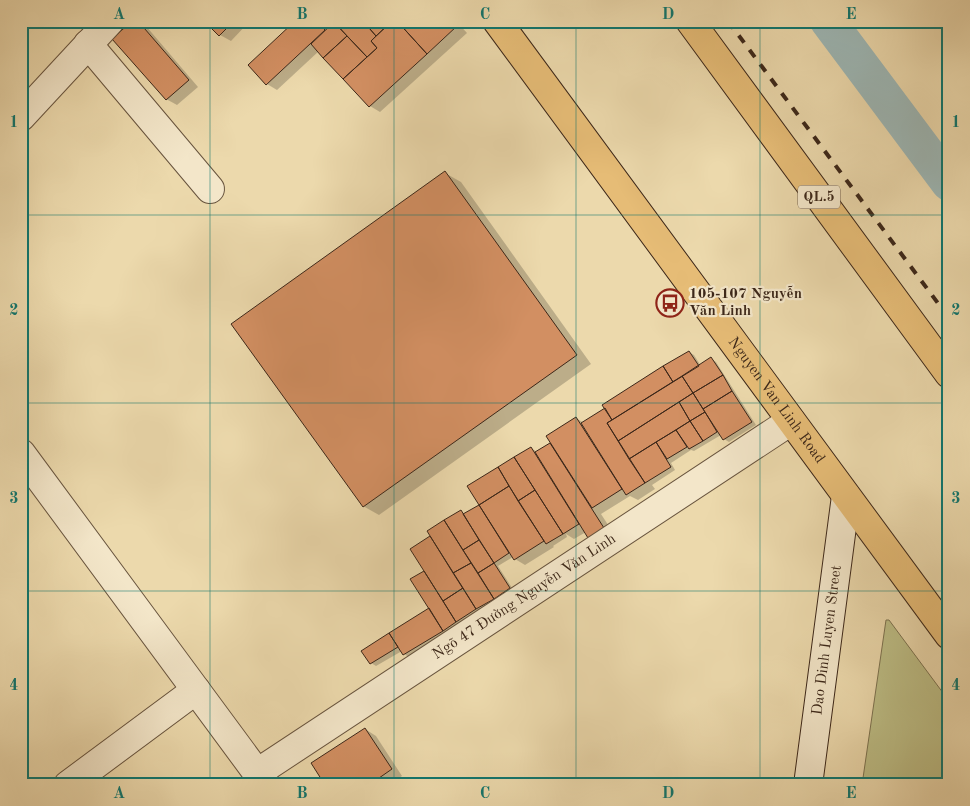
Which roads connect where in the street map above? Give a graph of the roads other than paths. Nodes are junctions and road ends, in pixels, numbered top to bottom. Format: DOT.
graph roads {
  1 [pos="110,21"];
  2 [pos="497,21"];
  3 [pos="690,21"];
  4 [pos="88,44"];
  5 [pos="21,117"];
  6 [pos="210,189"];
  7 [pos="949,374"];
  8 [pos="791,421"];
  9 [pos="21,453"];
  10 [pos="846,496"];
  11 [pos="949,635"];
  12 [pos="196,690"];
  13 [pos="262,779"];
  14 [pos="68,785"];
  15 [pos="808,785"];
  1 -- 4 [label="street"];
  2 -- 8 [label="highway, Nguyen Van Linh Road"];
  3 -- 7 [label="highway, QL.5"];
  4 -- 5 [label="street"];
  4 -- 6 [label="street"];
  8 -- 10 [label="highway, Nguyen Van Linh Road"];
  8 -- 13 [label="street, Ngõ 47 Đường Nguyễn Văn Linh"];
  9 -- 12 [label="street"];
  10 -- 11 [label="highway, Nguyen Van Linh Road"];
  10 -- 15 [label="street, Dao Dinh Luyen Street"];
  12 -- 13 [label="street"];
  12 -- 14 [label="street"];
}
